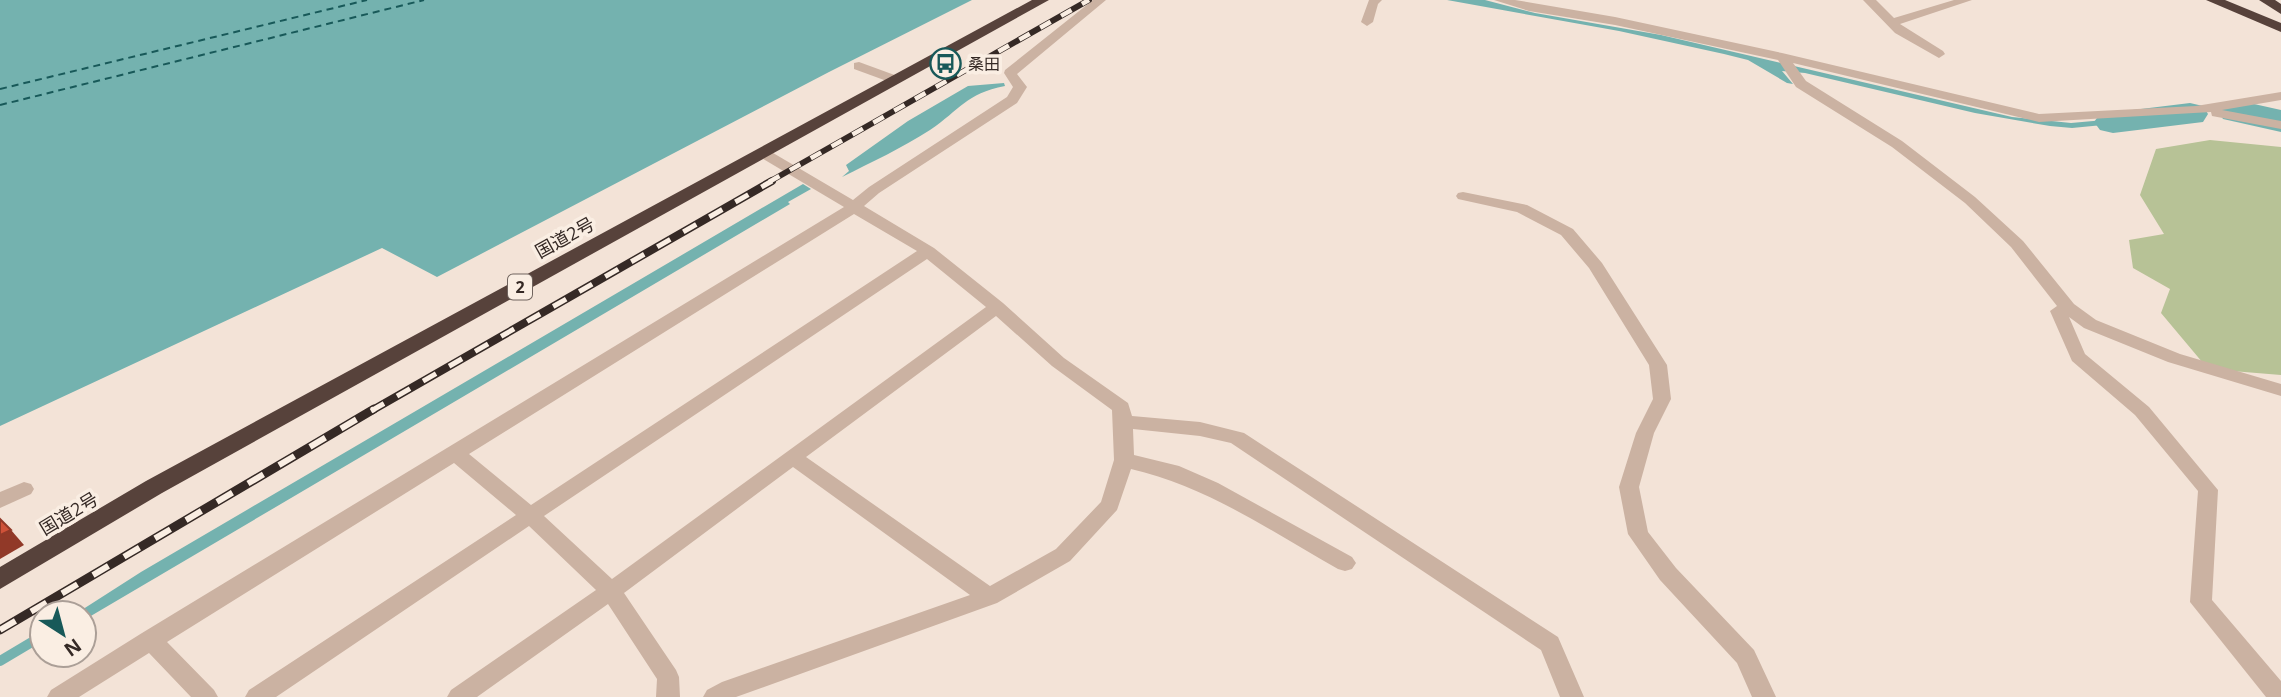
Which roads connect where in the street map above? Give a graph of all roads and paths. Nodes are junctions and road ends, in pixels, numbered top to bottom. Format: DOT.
graph roads {
  1 [pos="1042,0"];
  2 [pos="1100,0"];
  3 [pos="1376,0"];
  4 [pos="1500,0"];
  5 [pos="1869,0"];
  6 [pos="1966,0"];
  7 [pos="2213,0"];
  8 [pos="2266,0"];
  9 [pos="2281,10"];
  10 [pos="1367,22"];
  11 [pos="1892,23"];
  12 [pos="2281,28"];
  13 [pos="1939,54"];
  14 [pos="1786,64"];
  15 [pos="859,66"];
  16 [pos="895,80"];
  17 [pos="2281,96"];
  18 [pos="2196,110"];
  19 [pos="2281,125"];
  20 [pos="763,153"];
  21 [pos="1463,196"];
  22 [pos="853,208"];
  23 [pos="928,251"];
  24 [pos="997,307"];
  25 [pos="2068,308"];
  26 [pos="2281,390"];
  27 [pos="1124,422"];
  28 [pos="455,453"];
  29 [pos="793,458"];
  30 [pos="1124,460"];
  31 [pos="24,489"];
  32 [pos="0,501"];
  33 [pos="530,515"];
  34 [pos="1345,563"];
  35 [pos="0,579"];
  36 [pos="611,591"];
  37 [pos="989,597"];
  38 [pos="150,639"];
  39 [pos="59,697"];
  40 [pos="206,697"];
  41 [pos="257,697"];
  42 [pos="459,697"];
  43 [pos="668,697"];
  44 [pos="715,697"];
  45 [pos="1572,697"];
  46 [pos="1764,697"];
  47 [pos="2280,697"];
  1 -- 16 [label="highway, 国道2号 / 2"];
  2 -- 22 [label="street"];
  3 -- 10 [label="street"];
  4 -- 14 [label="street"];
  5 -- 11 [label="street"];
  6 -- 11 [label="street"];
  7 -- 12 [label="highway"];
  8 -- 9 [label="highway"];
  11 -- 13 [label="street"];
  14 -- 18 [label="street"];
  14 -- 25 [label="street"];
  15 -- 16 [label="street"];
  16 -- 20 [label="highway, 国道2号 / 2"];
  17 -- 18 [label="street"];
  18 -- 19 [label="street"];
  20 -- 22 [label="street"];
  20 -- 35 [label="highway, 国道2号 / 2"];
  21 -- 46 [label="street"];
  22 -- 23 [label="street"];
  22 -- 28 [label="street"];
  23 -- 24 [label="street"];
  23 -- 33 [label="street"];
  24 -- 27 [label="street"];
  24 -- 29 [label="street"];
  25 -- 26 [label="street"];
  25 -- 47 [label="street"];
  27 -- 30 [label="street"];
  27 -- 45 [label="street"];
  28 -- 33 [label="street"];
  28 -- 38 [label="street"];
  29 -- 36 [label="street"];
  29 -- 37 [label="street"];
  30 -- 34 [label="street"];
  30 -- 37 [label="street"];
  31 -- 32 [label="street"];
  33 -- 36 [label="street"];
  33 -- 41 [label="street"];
  36 -- 42 [label="street"];
  36 -- 43 [label="street"];
  37 -- 44 [label="street"];
  38 -- 39 [label="street"];
  38 -- 40 [label="street"];
}
